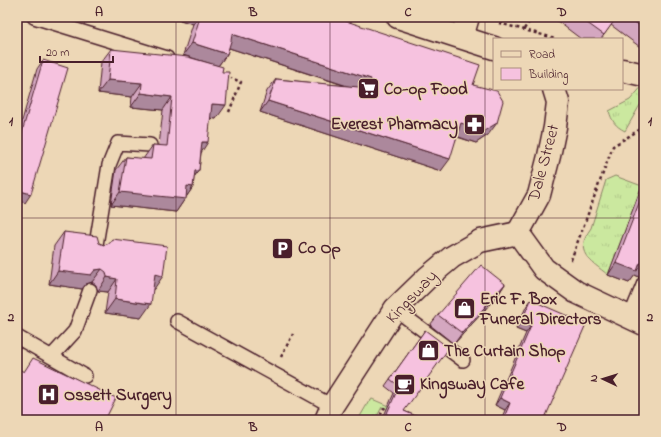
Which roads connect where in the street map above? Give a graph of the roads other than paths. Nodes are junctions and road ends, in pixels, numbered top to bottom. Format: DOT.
graph roads {
  1 [pos="34,17"];
  2 [pos="398,17"];
  3 [pos="465,27"];
  4 [pos="493,47"];
  5 [pos="178,62"];
  6 [pos="623,70"];
  7 [pos="644,75"];
  8 [pos="554,90"];
  9 [pos="150,145"];
  10 [pos="518,233"];
  11 [pos="95,251"];
  12 [pos="644,283"];
  13 [pos="90,290"];
  14 [pos="395,310"];
  15 [pos="637,320"];
  16 [pos="177,321"];
  17 [pos="17,337"];
  18 [pos="52,356"];
  19 [pos="463,360"];
  20 [pos="85,376"];
  21 [pos="329,413"];
  1 -- 5 [label="lane"];
  2 -- 3 [label="main road"];
  3 -- 4 [label="main road"];
  6 -- 7 [label="main road"];
  8 -- 10 [label="main road, Dale Street"];
  9 -- 11 [label="lane"];
  10 -- 14 [label="main road, Kingsway"];
  10 -- 15 [label="main road"];
  12 -- 15 [label="lane"];
  13 -- 18 [label="lane"];
  14 -- 19 [label="lane"];
  14 -- 21 [label="main road, Kingsway"];
  16 -- 21 [label="lane"];
  17 -- 18 [label="lane"];
  18 -- 20 [label="lane"];
}
